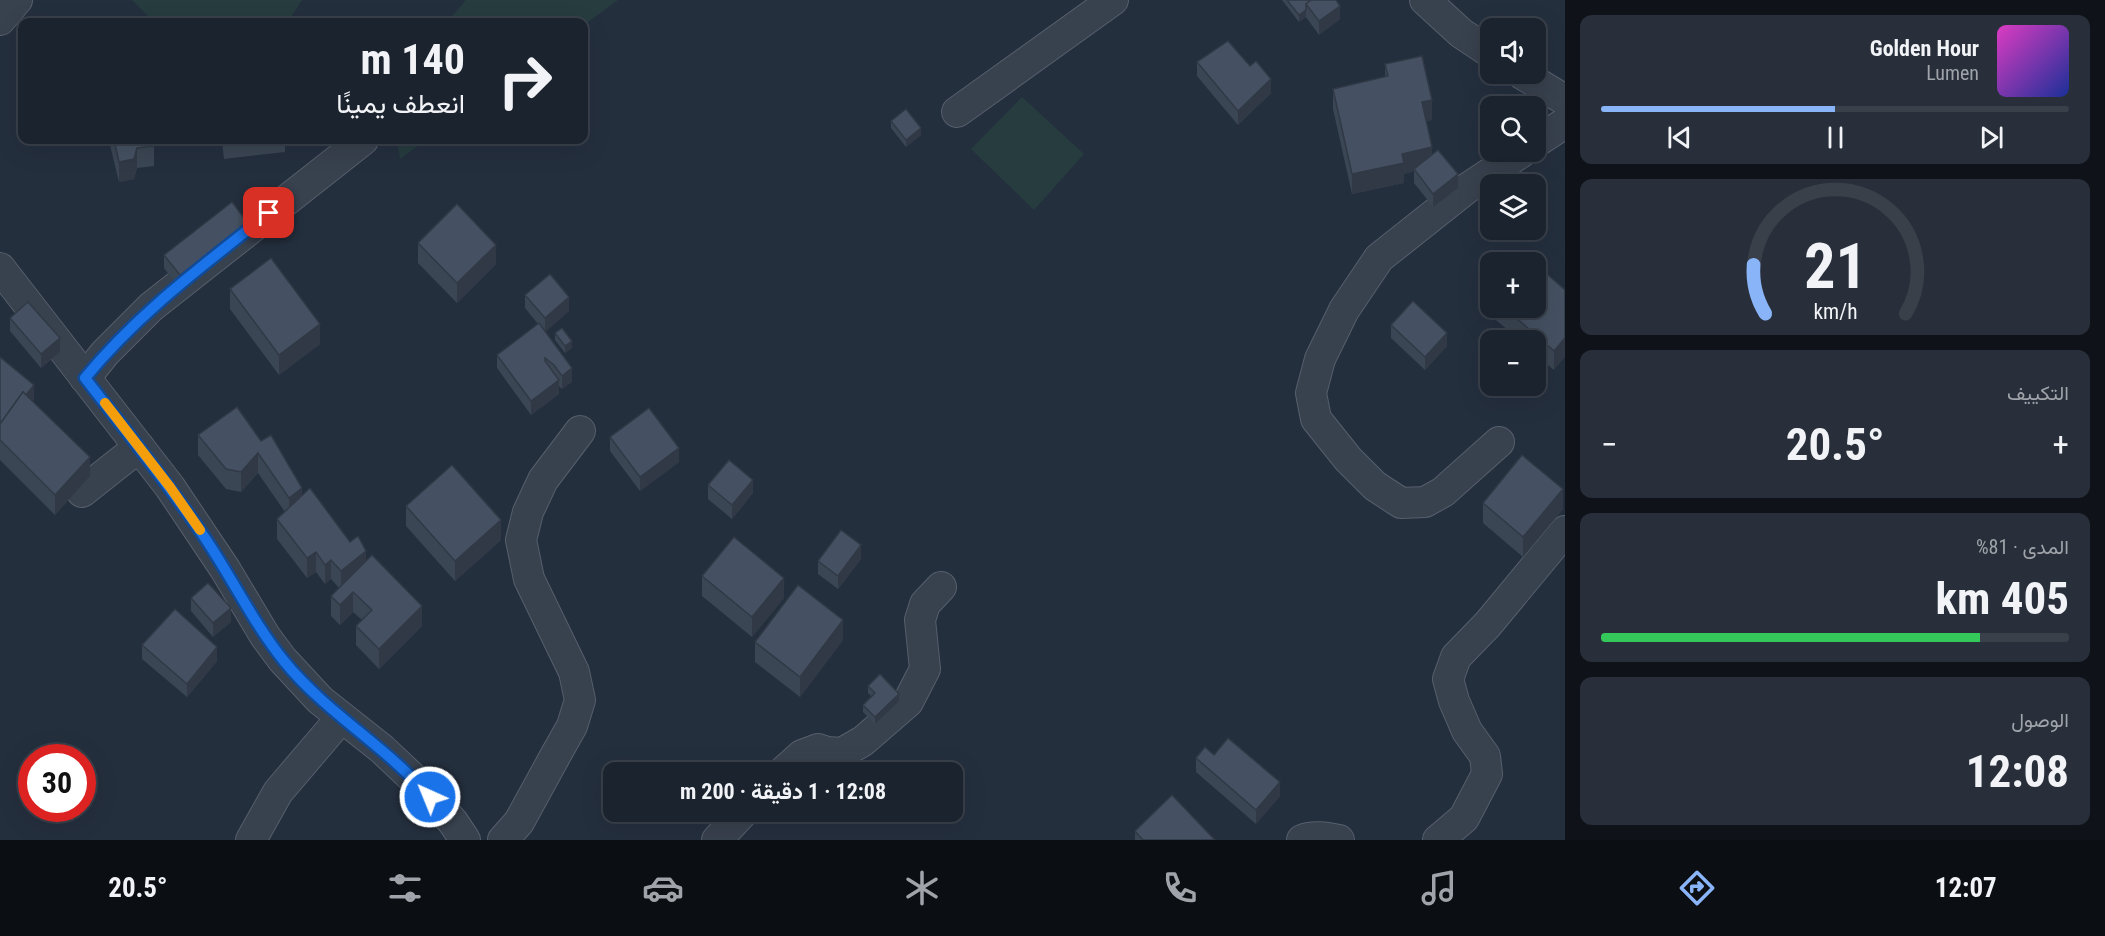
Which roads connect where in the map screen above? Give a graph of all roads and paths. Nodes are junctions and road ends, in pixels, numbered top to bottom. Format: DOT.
graph roads {
  1 [pos="17,0"];
  2 [pos="1113,0"];
  3 [pos="1425,0"];
  4 [pos="0,20"];
  5 [pos="1480,46"];
  6 [pos="1539,84"];
  7 [pos="1565,100"];
  8 [pos="957,112"];
  9 [pos="1565,123"];
  10 [pos="1546,135"];
  11 [pos="358,144"];
  12 [pos="1507,162"];
  13 [pos="0,268"];
  14 [pos="85,378"];
  15 [pos="580,431"];
  16 [pos="1499,442"];
  17 [pos="139,447"];
  18 [pos="82,492"];
  19 [pos="1565,531"];
  20 [pos="941,587"];
  21 [pos="341,718"];
  22 [pos="794,762"];
  23 [pos="734,822"];
  24 [pos="251,840"];
  25 [pos="465,840"];
  26 [pos="503,840"];
  27 [pos="717,840"];
  28 [pos="1302,840"];
  29 [pos="1339,840"];
  30 [pos="1438,840"];
  1 -- 4 [label="street"];
  2 -- 8 [label="street"];
  3 -- 5 [label="street"];
  6 -- 7 [label="street"];
  9 -- 10 [label="street"];
  11 -- 14 [label="street"];
  12 -- 16 [label="street"];
  13 -- 14 [label="street"];
  14 -- 17 [label="street"];
  15 -- 26 [label="street"];
  17 -- 18 [label="street"];
  17 -- 21 [label="street"];
  19 -- 30 [label="street"];
  20 -- 22 [label="street"];
  21 -- 24 [label="street"];
  21 -- 25 [label="street"];
  23 -- 27 [label="street"];
  28 -- 29 [label="street"];
}
